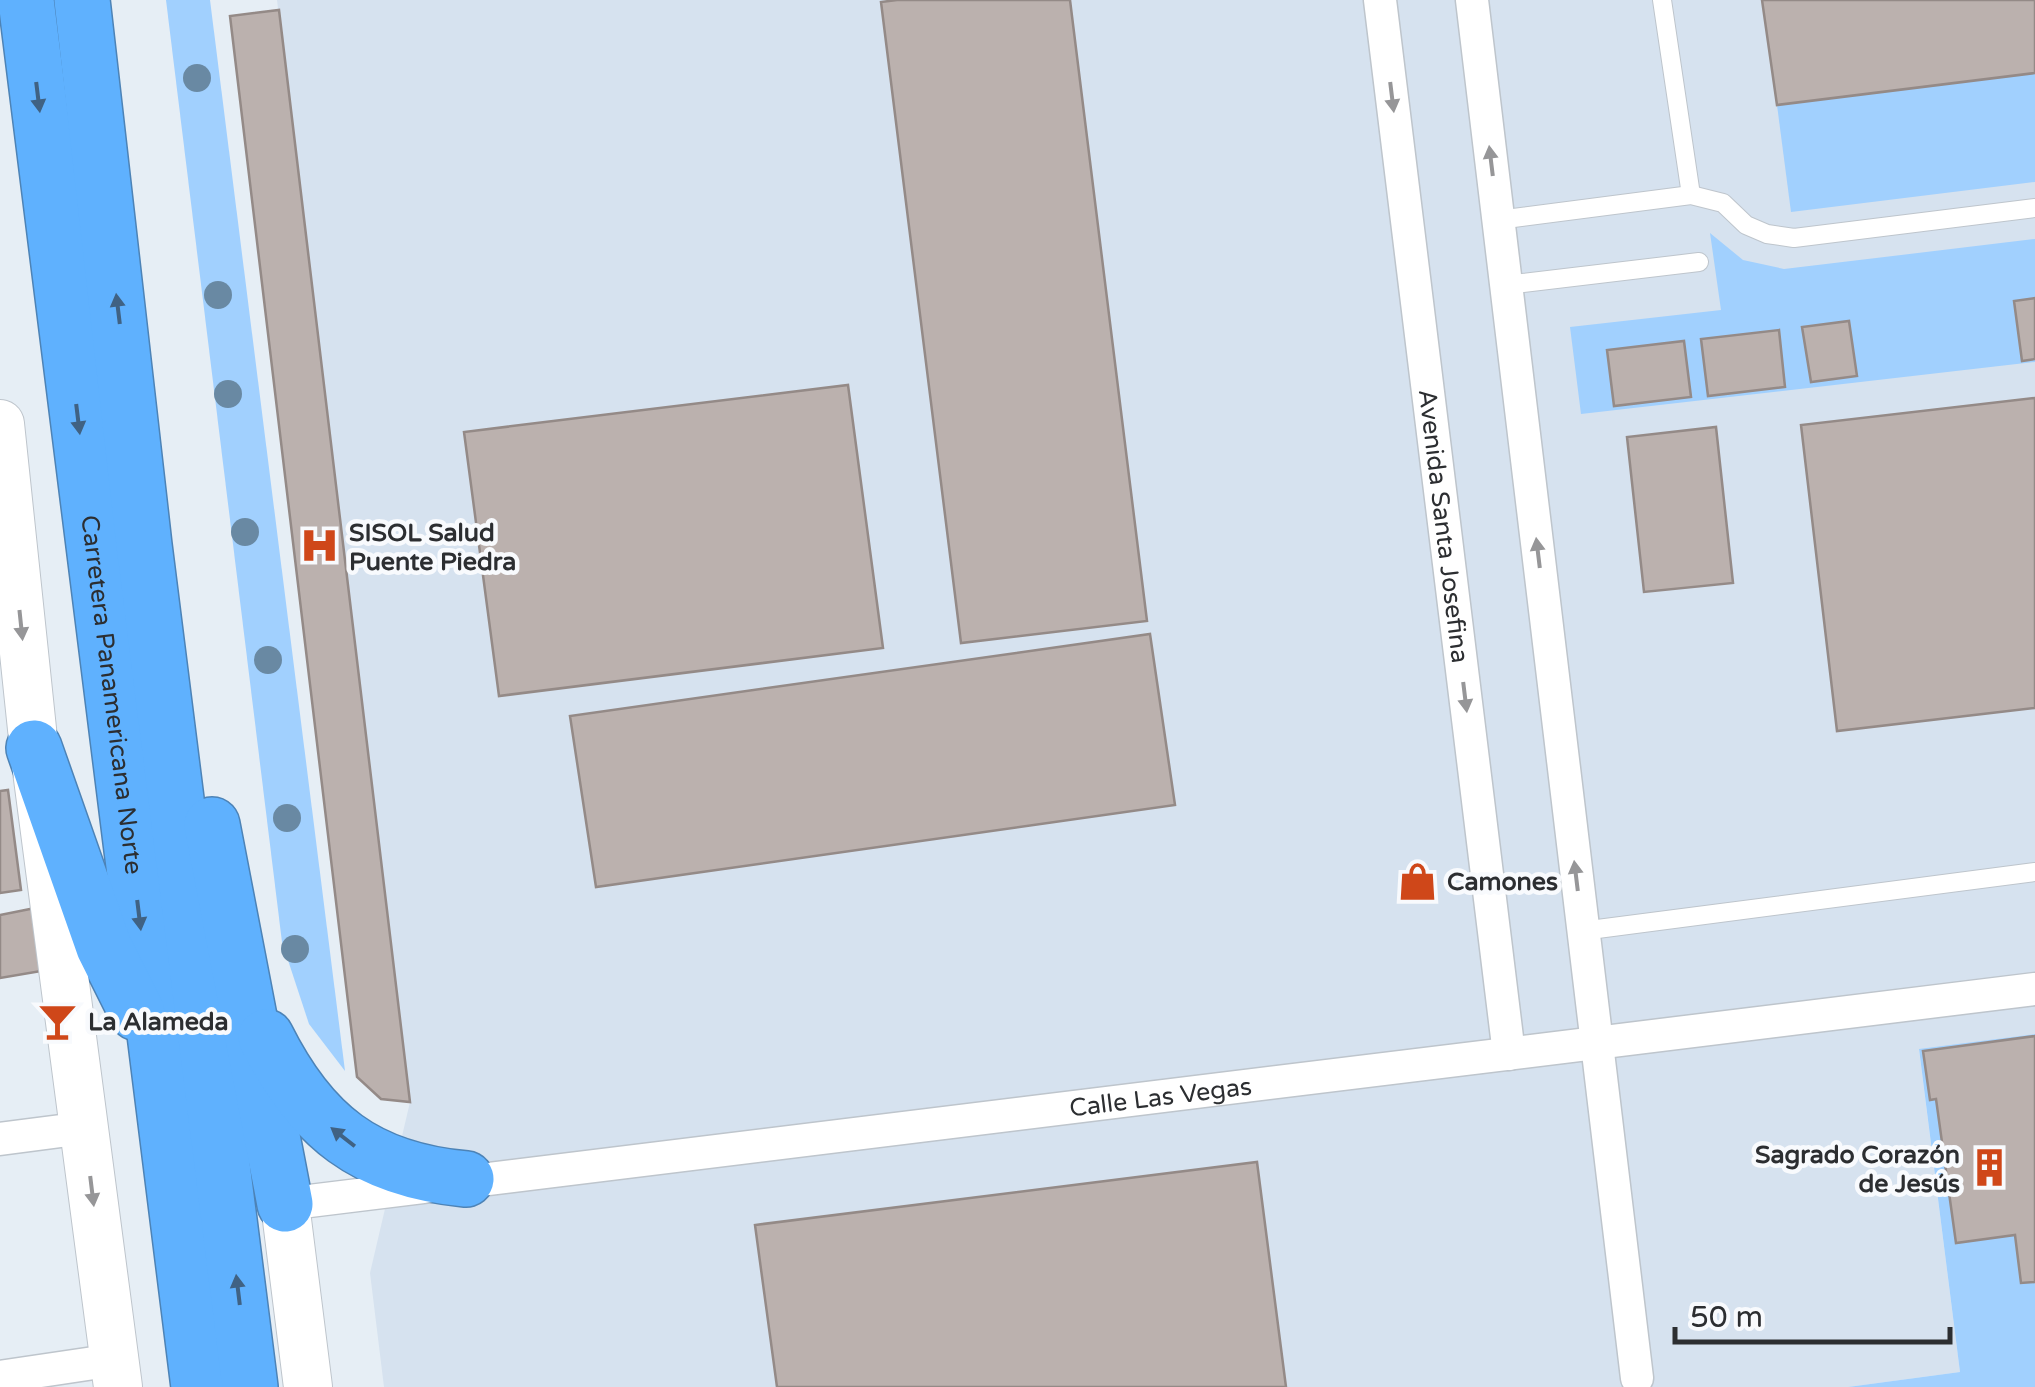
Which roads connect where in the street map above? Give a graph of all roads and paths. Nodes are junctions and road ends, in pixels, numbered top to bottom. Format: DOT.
graph roads {
  1 [pos="26,0"];
  2 [pos="82,0"];
  3 [pos="1380,0"];
  4 [pos="1472,0"];
  5 [pos="1662,0"];
  6 [pos="1691,195"];
  7 [pos="2035,208"];
  8 [pos="1498,220"];
  9 [pos="1698,262"];
  10 [pos="1506,285"];
  11 [pos="0,424"];
  12 [pos="144,545"];
  13 [pos="17,750"];
  14 [pos="2035,872"];
  15 [pos="1582,931"];
  16 [pos="246,988"];
  17 [pos="2035,988"];
  18 [pos="1595,1042"];
  19 [pos="156,1052"];
  20 [pos="1508,1054"];
  21 [pos="84,1128"];
  22 [pos="0,1139"];
  23 [pos="466,1179"];
  24 [pos="285,1204"];
  25 [pos="116,1374"];
  26 [pos="0,1377"];
  27 [pos="1637,1378"];
  28 [pos="199,1387"];
  29 [pos="250,1387"];
  30 [pos="308,1387"];
  1 -- 19 [label="highway, Carretera Panamericana Norte, one-way"];
  12 -- 2 [label="highway, Carretera Panamericana Norte, one-way"];
  3 -- 20 [label="street, Avenida Santa Josefina, one-way"];
  8 -- 4 [label="street, one-way"];
  5 -- 6 [label="lane"];
  6 -- 7 [label="lane"];
  6 -- 8 [label="lane"];
  8 -- 10 [label="street"];
  9 -- 10 [label="lane"];
  15 -- 10 [label="street, one-way"];
  11 -- 13 [label="main road, one-way"];
  12 -- 16 [label="highway"];
  29 -- 12 [label="highway, Carretera Panamericana Norte, one-way"];
  13 -- 19 [label="highway"];
  13 -- 21 [label="main road"];
  14 -- 15 [label="lane"];
  15 -- 18 [label="street"];
  23 -- 16 [label="highway, one-way"];
  16 -- 24 [label="highway"];
  17 -- 18 [label="street, Calle Las Vegas"];
  18 -- 20 [label="street, Calle Las Vegas"];
  18 -- 27 [label="street"];
  19 -- 28 [label="highway, Carretera Panamericana Norte"];
  20 -- 23 [label="street, Calle Las Vegas"];
  21 -- 22 [label="street"];
  21 -- 25 [label="main road, one-way"];
  23 -- 24 [label="street, Calle Las Vegas"];
  24 -- 30 [label="main road"];
  25 -- 26 [label="street"];
}
